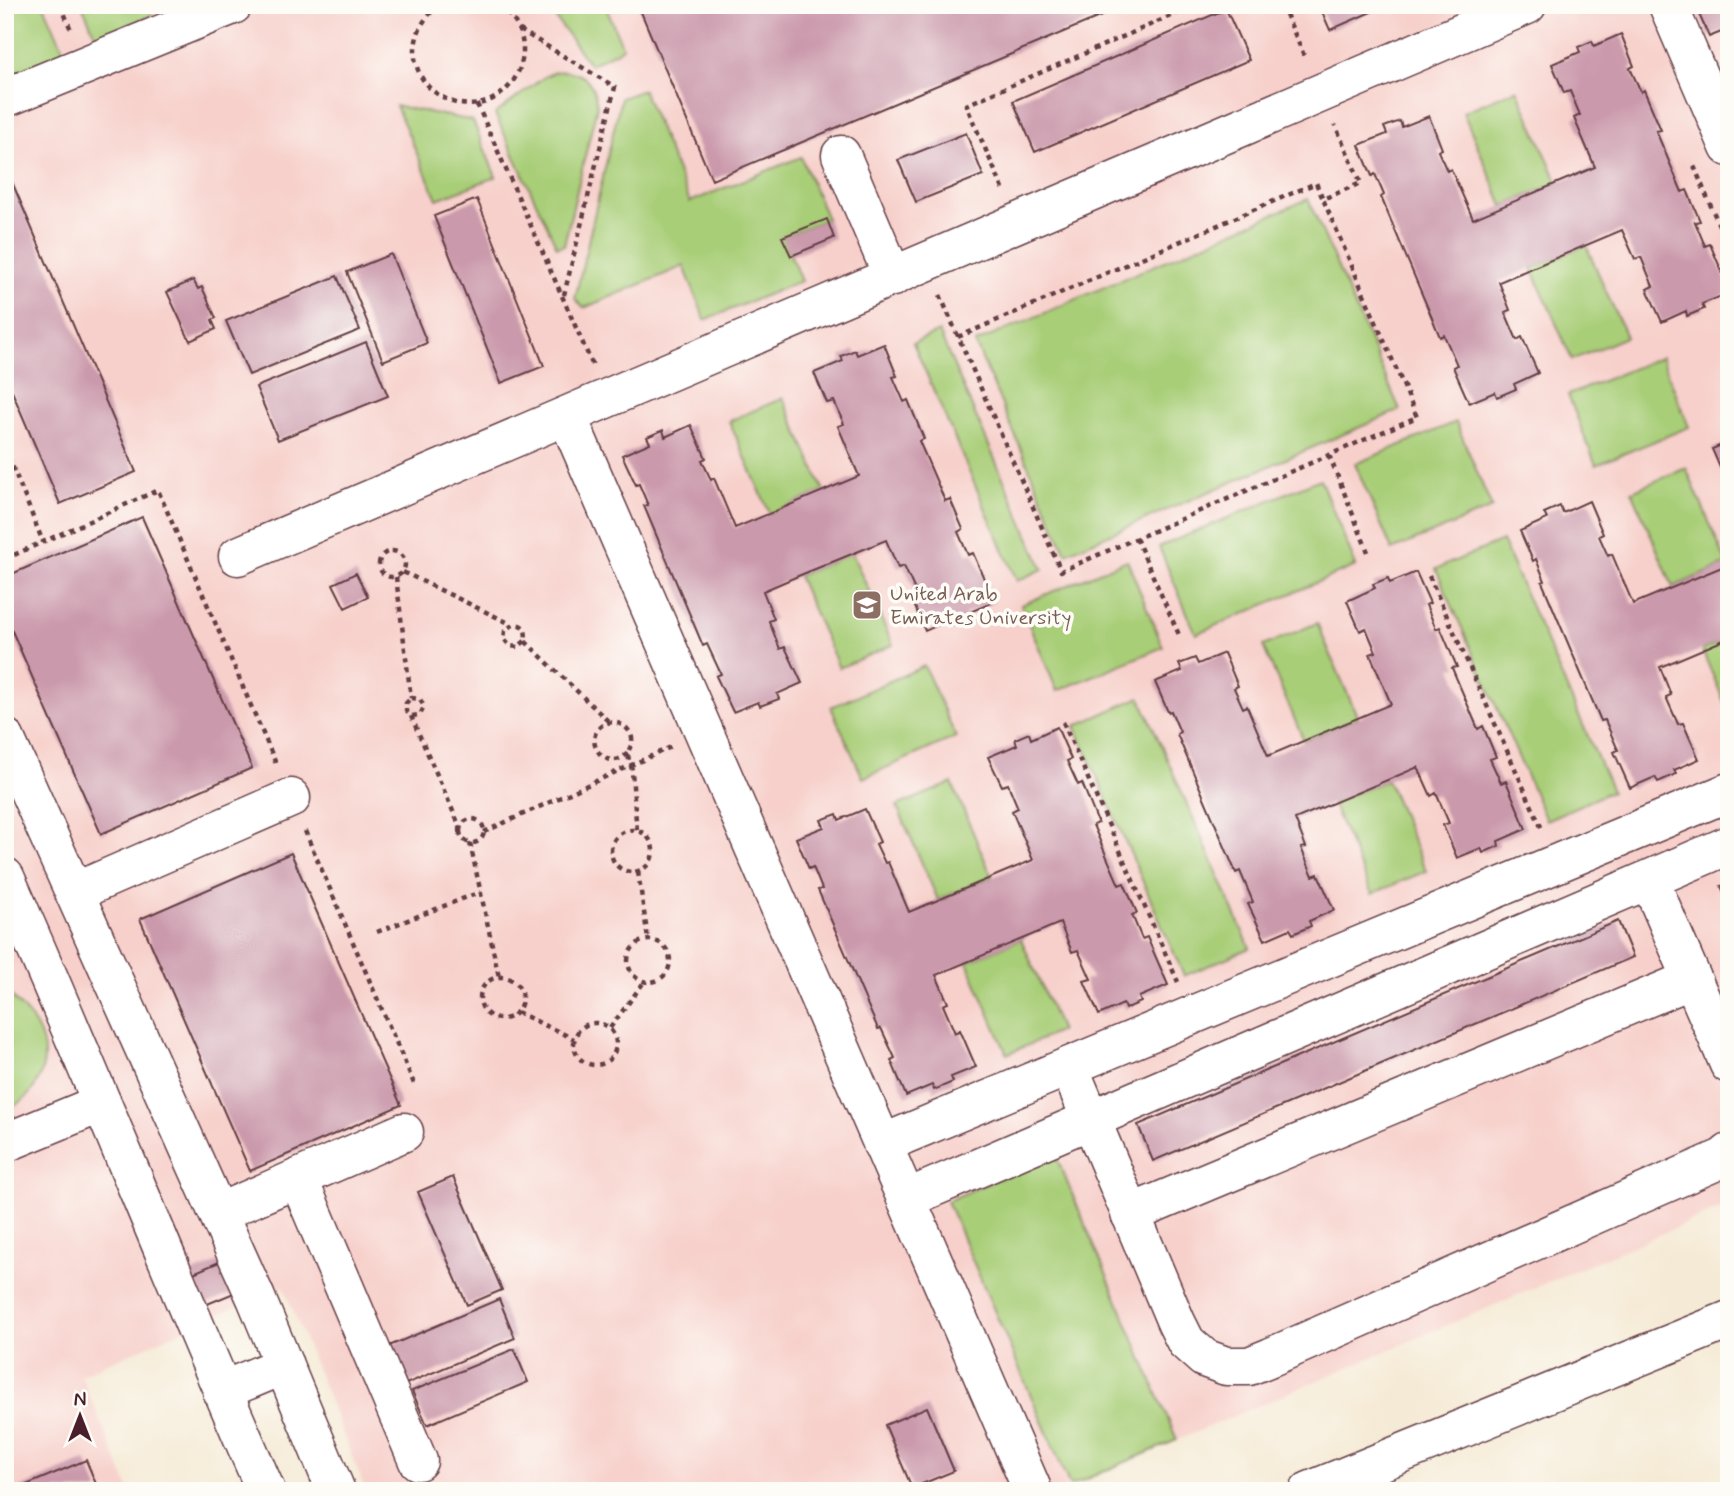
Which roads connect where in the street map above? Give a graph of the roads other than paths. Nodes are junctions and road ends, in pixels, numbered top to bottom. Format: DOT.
graph roads {
  1 [pos="233,5"];
  2 [pos="1527,5"];
  3 [pos="1668,5"];
  4 [pos="5,98"];
  5 [pos="1729,147"];
  6 [pos="842,155"];
  7 [pos="909,270"];
  8 [pos="567,416"];
  9 [pos="238,556"];
  10 [pos="5,738"];
  11 [pos="1729,792"];
  12 [pos="291,799"];
  13 [pos="1729,845"];
  14 [pos="5,877"];
  15 [pos="1649,879"];
  16 [pos="75,892"];
  17 [pos="22,953"];
  18 [pos="1692,979"];
  19 [pos="1729,1064"];
  20 [pos="1069,1067"];
  21 [pos="102,1103"];
  22 [pos="1091,1120"];
  23 [pos="404,1132"];
  24 [pos="5,1143"];
  25 [pos="882,1144"];
  26 [pos="1729,1153"];
  27 [pos="298,1178"];
  28 [pos="906,1199"];
  29 [pos="218,1213"];
  30 [pos="1130,1214"];
  31 [pos="1729,1320"];
  32 [pos="284,1365"];
  33 [pos="222,1391"];
  34 [pos="418,1461"];
  35 [pos="1032,1489"];
  36 [pos="266,1491"];
  37 [pos="336,1491"];
  38 [pos="1309,1491"];
  1 -- 4 [label="lane"];
  2 -- 7 [label="lane"];
  3 -- 5 [label="lane"];
  6 -- 7 [label="lane"];
  7 -- 8 [label="lane"];
  8 -- 9 [label="lane"];
  8 -- 25 [label="lane"];
  10 -- 16 [label="lane"];
  11 -- 20 [label="lane"];
  12 -- 16 [label="lane"];
  13 -- 15 [label="lane"];
  14 -- 17 [label="lane"];
  15 -- 18 [label="lane"];
  15 -- 22 [label="lane"];
  16 -- 29 [label="lane"];
  17 -- 21 [label="lane"];
  18 -- 19 [label="lane"];
  18 -- 30 [label="lane"];
  20 -- 22 [label="lane"];
  20 -- 25 [label="lane"];
  21 -- 24 [label="lane"];
  21 -- 33 [label="lane"];
  22 -- 28 [label="lane"];
  22 -- 30 [label="lane"];
  23 -- 27 [label="lane"];
  25 -- 28 [label="lane"];
  26 -- 30 [label="lane"];
  27 -- 29 [label="lane"];
  27 -- 34 [label="lane"];
  28 -- 35 [label="lane"];
  29 -- 32 [label="lane"];
  31 -- 38 [label="lane"];
  32 -- 33 [label="lane"];
  32 -- 37 [label="lane"];
  33 -- 36 [label="lane"];
}
